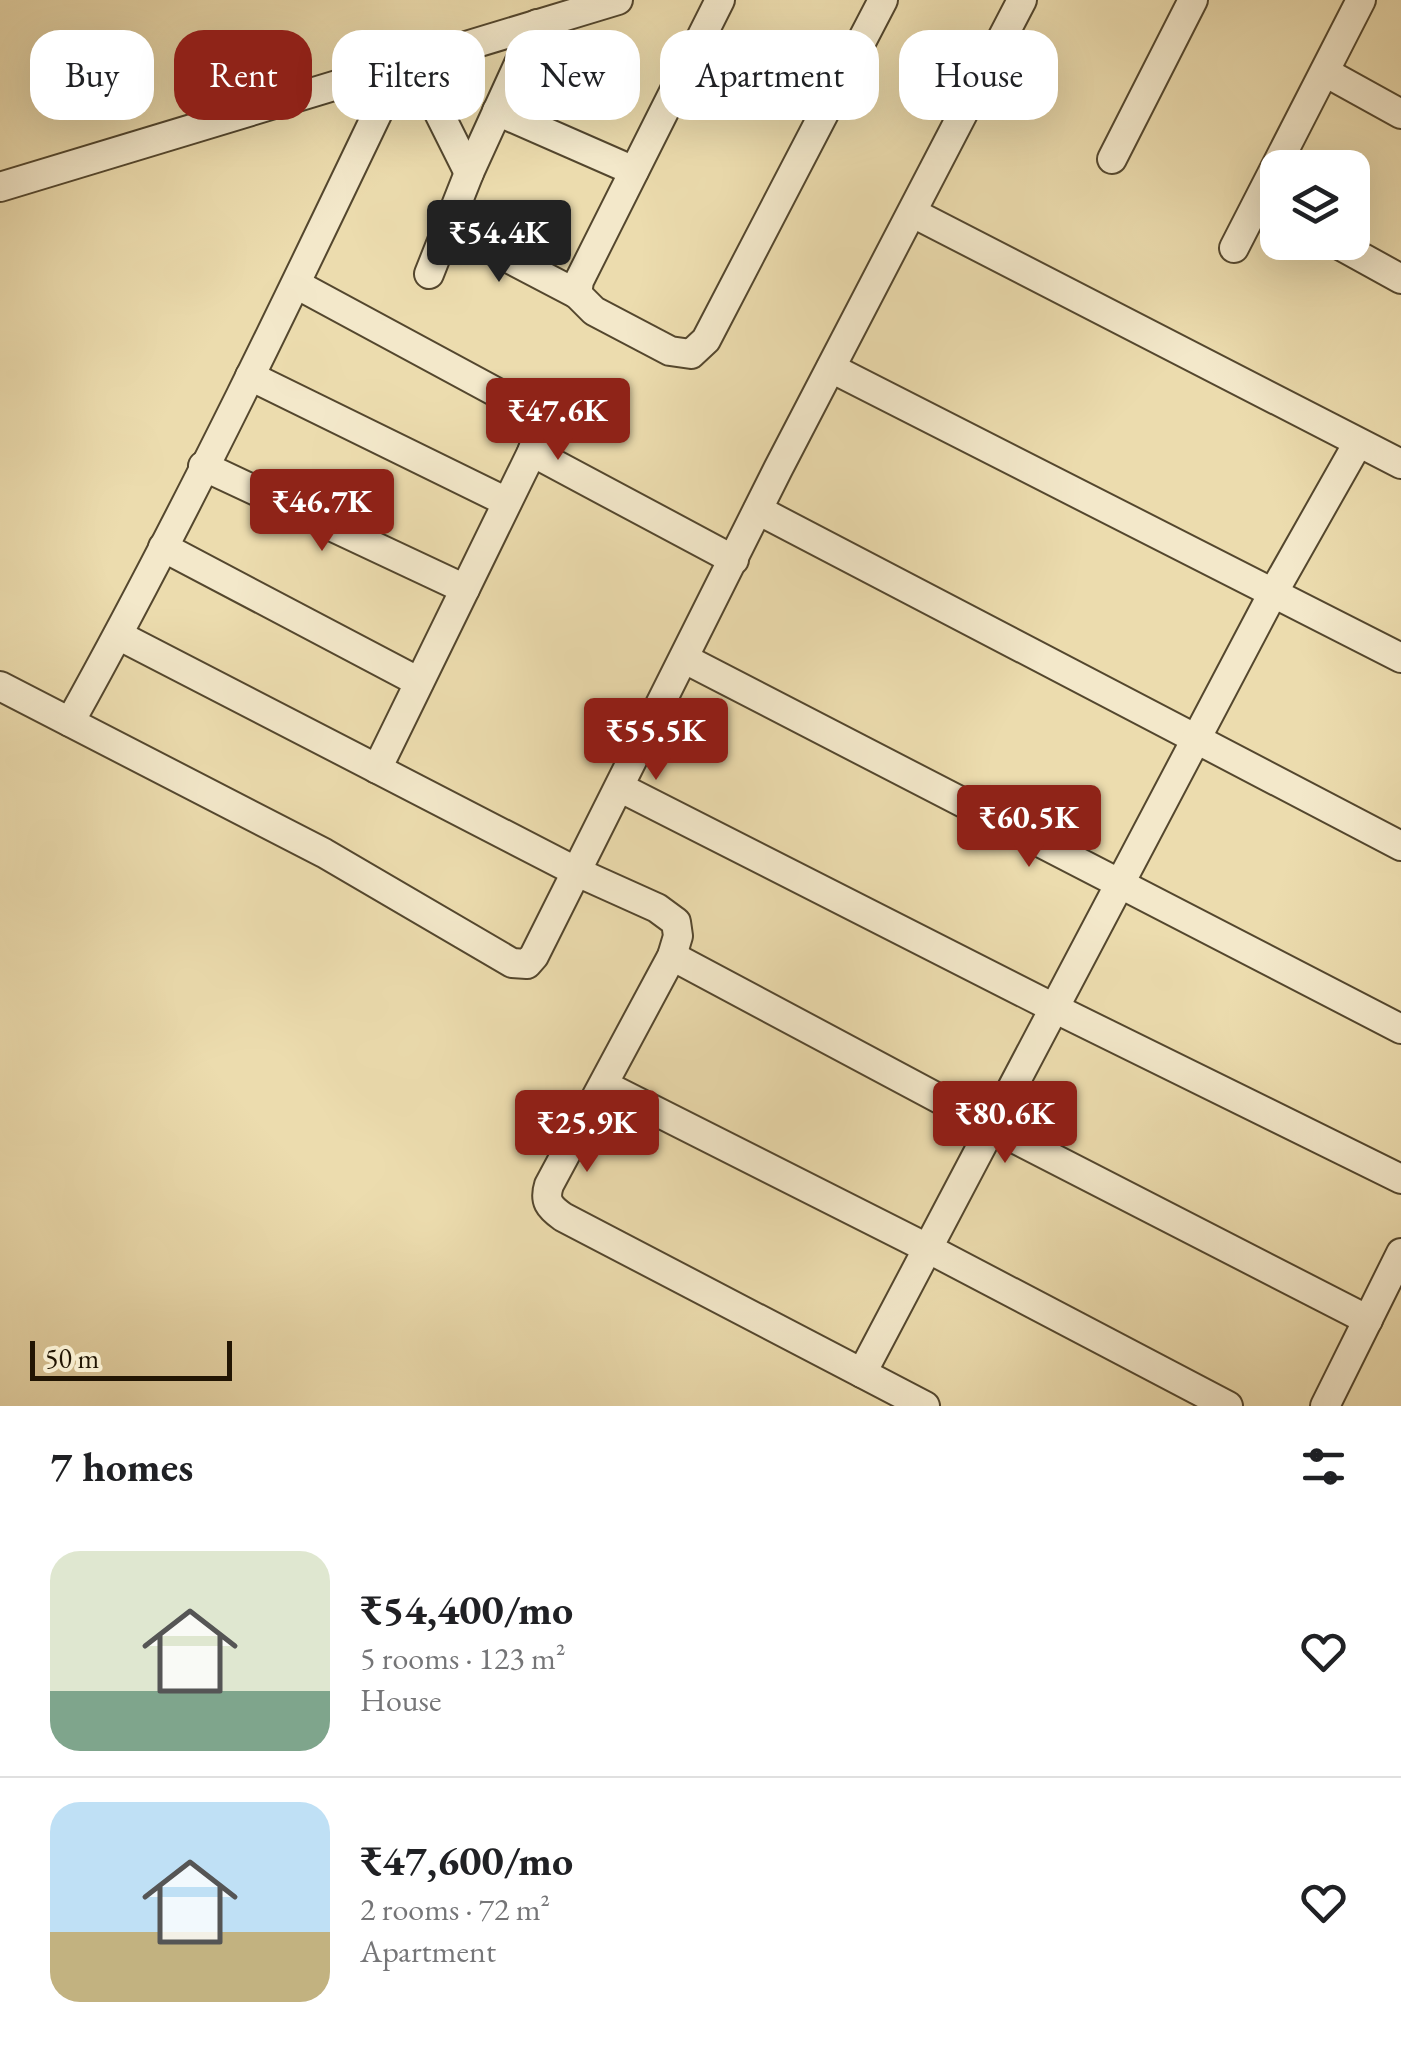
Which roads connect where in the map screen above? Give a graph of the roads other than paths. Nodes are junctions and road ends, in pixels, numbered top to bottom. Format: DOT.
graph roads {
  1 [pos="618,0"];
  2 [pos="720,0"];
  3 [pos="883,0"];
  4 [pos="1022,0"];
  5 [pos="1193,0"];
  6 [pos="1361,0"];
  7 [pos="537,24"];
  8 [pos="485,40"];
  9 [pos="1325,72"];
  10 [pos="332,86"];
  11 [pos="497,112"];
  12 [pos="1401,114"];
  13 [pos="378,120"];
  14 [pos="440,120"];
  15 [pos="1292,150"];
  16 [pos="1112,159"];
  17 [pos="634,172"];
  18 [pos="470,173"];
  19 [pos="0,187"];
  20 [pos="913,212"];
  21 [pos="1260,217"];
  22 [pos="447,226"];
  23 [pos="1234,248"];
  24 [pos="1368,260"];
  25 [pos="430,274"];
  26 [pos="1401,278"];
  27 [pos="296,284"];
  28 [pos="577,294"];
  29 [pos="830,368"];
  30 [pos="250,376"];
  31 [pos="1358,443"];
  32 [pos="532,452"];
  33 [pos="1401,464"];
  34 [pos="203,466"];
  35 [pos="507,502"];
  36 [pos="758,510"];
  37 [pos="163,547"];
  38 [pos="734,560"];
  39 [pos="465,589"];
  40 [pos="1273,594"];
  41 [pos="118,635"];
  42 [pos="1401,658"];
  43 [pos="685,659"];
  44 [pos="419,682"];
  45 [pos="0,686"];
  46 [pos="70,722"];
  47 [pos="1197,740"];
  48 [pos="377,770"];
  49 [pos="621,788"];
  50 [pos="1401,846"];
  51 [pos="578,872"];
  52 [pos="1120,885"];
  53 [pos="672,956"];
  54 [pos="1056,1009"];
  55 [pos="1401,1029"];
  56 [pos="604,1084"];
  57 [pos="994,1128"];
  58 [pos="1401,1178"];
  59 [pos="929,1249"];
  60 [pos="1401,1254"];
  61 [pos="1368,1320"];
  62 [pos="862,1373"];
  63 [pos="925,1406"];
  64 [pos="1228,1406"];
  65 [pos="1325,1406"];
  1 -- 7 [label="street"];
  2 -- 17 [label="street"];
  3 -- 28 [label="street"];
  4 -- 20 [label="street"];
  5 -- 16 [label="street"];
  6 -- 9 [label="street"];
  7 -- 8 [label="street"];
  7 -- 11 [label="street"];
  9 -- 12 [label="street"];
  9 -- 15 [label="street"];
  10 -- 19 [label="street"];
  11 -- 17 [label="street"];
  11 -- 18 [label="street"];
  13 -- 27 [label="street"];
  14 -- 18 [label="street"];
  17 -- 28 [label="street"];
  18 -- 22 [label="street"];
  20 -- 29 [label="street"];
  20 -- 31 [label="street"];
  21 -- 23 [label="street"];
  22 -- 25 [label="street"];
  22 -- 28 [label="street"];
  24 -- 26 [label="street"];
  27 -- 30 [label="street"];
  27 -- 32 [label="street"];
  29 -- 36 [label="street"];
  29 -- 40 [label="street"];
  30 -- 34 [label="street"];
  30 -- 35 [label="street"];
  31 -- 33 [label="street"];
  31 -- 40 [label="street"];
  32 -- 35 [label="street"];
  32 -- 38 [label="street"];
  34 -- 37 [label="street"];
  34 -- 39 [label="street"];
  35 -- 39 [label="street"];
  36 -- 38 [label="street"];
  36 -- 47 [label="street"];
  37 -- 41 [label="street"];
  37 -- 44 [label="street"];
  38 -- 43 [label="street"];
  39 -- 44 [label="street"];
  40 -- 42 [label="street"];
  40 -- 47 [label="street"];
  41 -- 46 [label="street"];
  41 -- 48 [label="street"];
  43 -- 49 [label="street"];
  43 -- 52 [label="street"];
  44 -- 48 [label="street"];
  45 -- 46 [label="street"];
  46 -- 51 [label="street"];
  47 -- 50 [label="street"];
  47 -- 52 [label="street"];
  48 -- 51 [label="street"];
  49 -- 51 [label="street"];
  49 -- 54 [label="street"];
  51 -- 53 [label="street"];
  52 -- 54 [label="street"];
  52 -- 55 [label="street"];
  53 -- 56 [label="street"];
  53 -- 57 [label="street"];
  54 -- 57 [label="street"];
  54 -- 58 [label="street"];
  56 -- 59 [label="street"];
  56 -- 62 [label="street"];
  57 -- 59 [label="street"];
  57 -- 61 [label="street"];
  59 -- 62 [label="street"];
  59 -- 64 [label="street"];
  60 -- 61 [label="street"];
  61 -- 65 [label="street"];
  62 -- 63 [label="street"];
}
